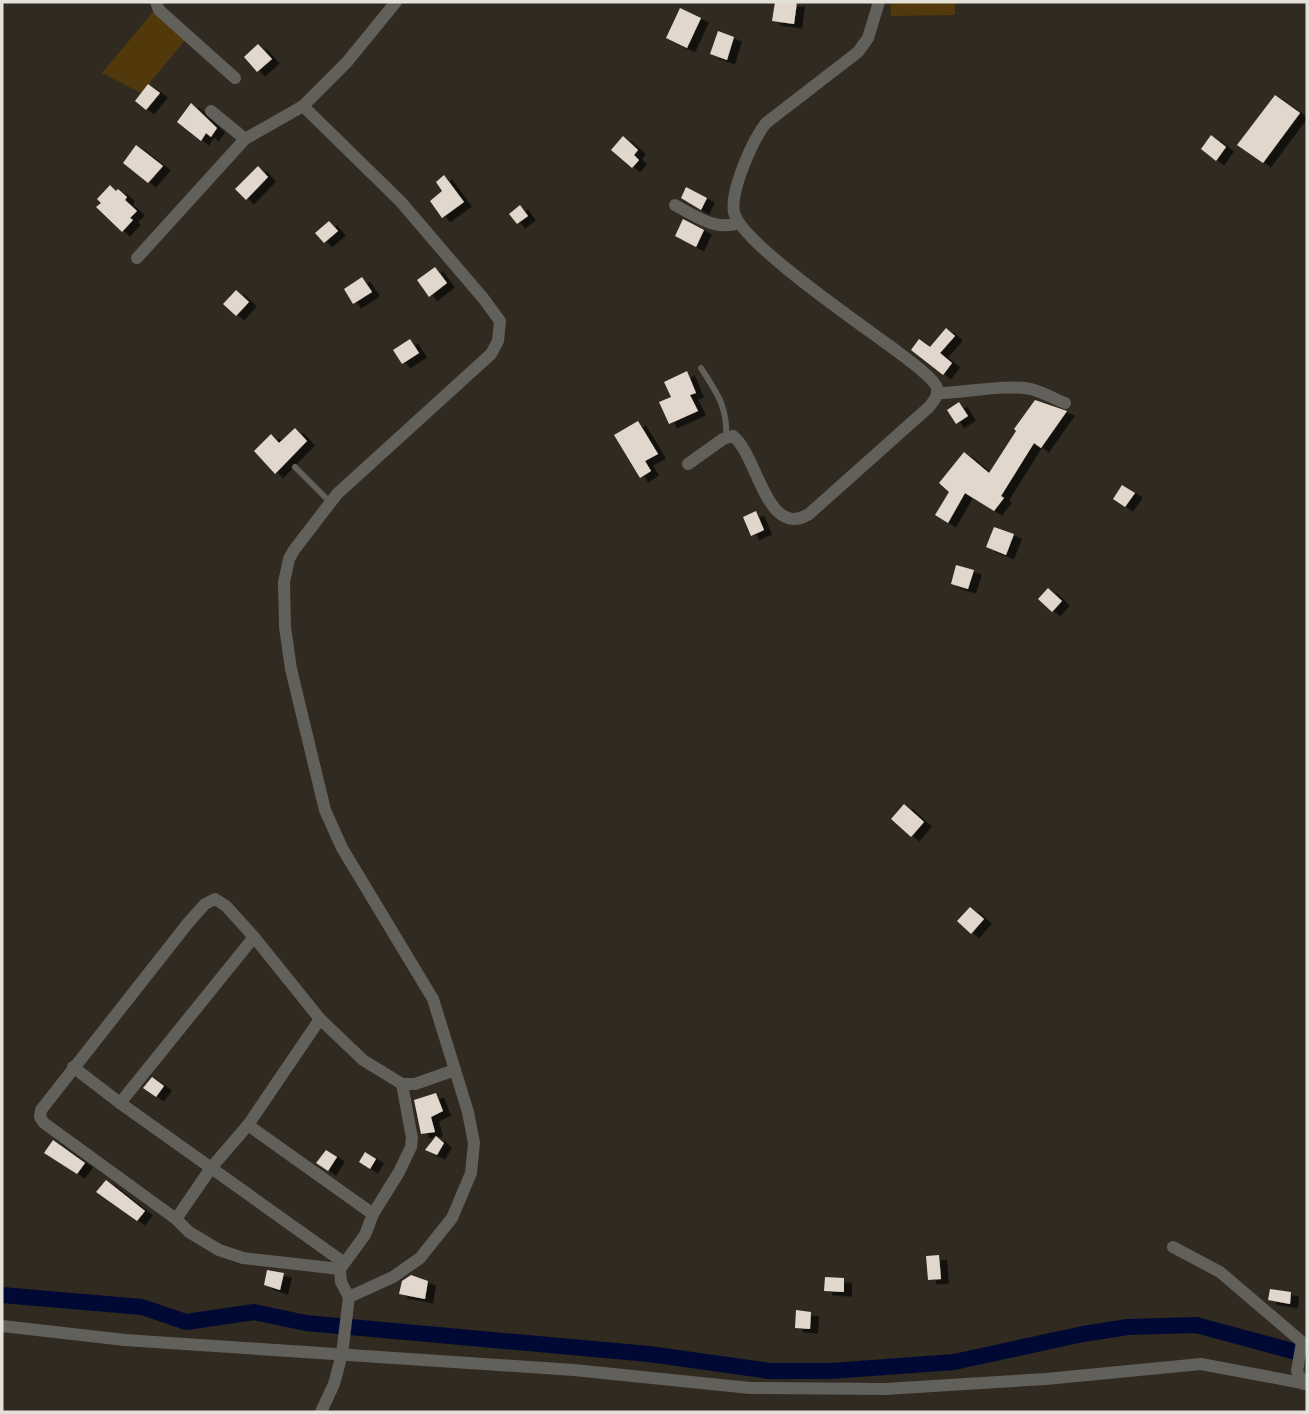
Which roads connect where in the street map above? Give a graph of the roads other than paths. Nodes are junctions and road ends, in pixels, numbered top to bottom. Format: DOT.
graph roads {
  1 [pos="156,2"];
  2 [pos="396,2"];
  3 [pos="879,2"];
  4 [pos="235,78"];
  5 [pos="303,106"];
  6 [pos="211,111"];
  7 [pos="245,139"];
  8 [pos="675,205"];
  9 [pos="739,223"];
  10 [pos="137,258"];
  11 [pos="701,368"];
  12 [pos="937,393"];
  13 [pos="1065,403"];
  14 [pos="726,438"];
  15 [pos="688,464"];
  16 [pos="295,467"];
  17 [pos="330,502"];
  18 [pos="254,937"];
  19 [pos="320,1019"];
  20 [pos="73,1067"];
  21 [pos="455,1070"];
  22 [pos="402,1084"];
  23 [pos="120,1103"];
  24 [pos="248,1125"];
  25 [pos="211,1168"];
  26 [pos="373,1214"];
  27 [pos="176,1219"];
  28 [pos="1173,1247"];
  29 [pos="342,1266"];
  30 [pos="348,1303"];
  31 [pos="2,1326"];
  32 [pos="342,1354"];
  33 [pos="1305,1384"];
  34 [pos="321,1412"];
  1 -- 4 [label="street"];
  2 -- 5 [label="street"];
  3 -- 9 [label="street"];
  5 -- 7 [label="street"];
  5 -- 17 [label="street"];
  6 -- 7 [label="street"];
  7 -- 10 [label="street"];
  8 -- 9 [label="street"];
  9 -- 12 [label="street"];
  11 -- 14 [label="lane"];
  12 -- 13 [label="street"];
  12 -- 14 [label="street"];
  14 -- 15 [label="street"];
  16 -- 17 [label="lane"];
  17 -- 21 [label="street"];
  18 -- 19 [label="street"];
  18 -- 20 [label="street"];
  18 -- 23 [label="street"];
  19 -- 22 [label="street"];
  19 -- 24 [label="street"];
  20 -- 23 [label="street"];
  20 -- 27 [label="street"];
  21 -- 22 [label="street"];
  21 -- 30 [label="street"];
  22 -- 26 [label="street"];
  23 -- 25 [label="street"];
  24 -- 25 [label="street"];
  24 -- 26 [label="street"];
  25 -- 27 [label="street"];
  25 -- 29 [label="street"];
  26 -- 29 [label="street"];
  27 -- 29 [label="street"];
  28 -- 33 [label="street"];
  29 -- 30 [label="street"];
  30 -- 32 [label="street"];
  31 -- 32 [label="street"];
  32 -- 33 [label="street"];
  32 -- 34 [label="street"];
}
